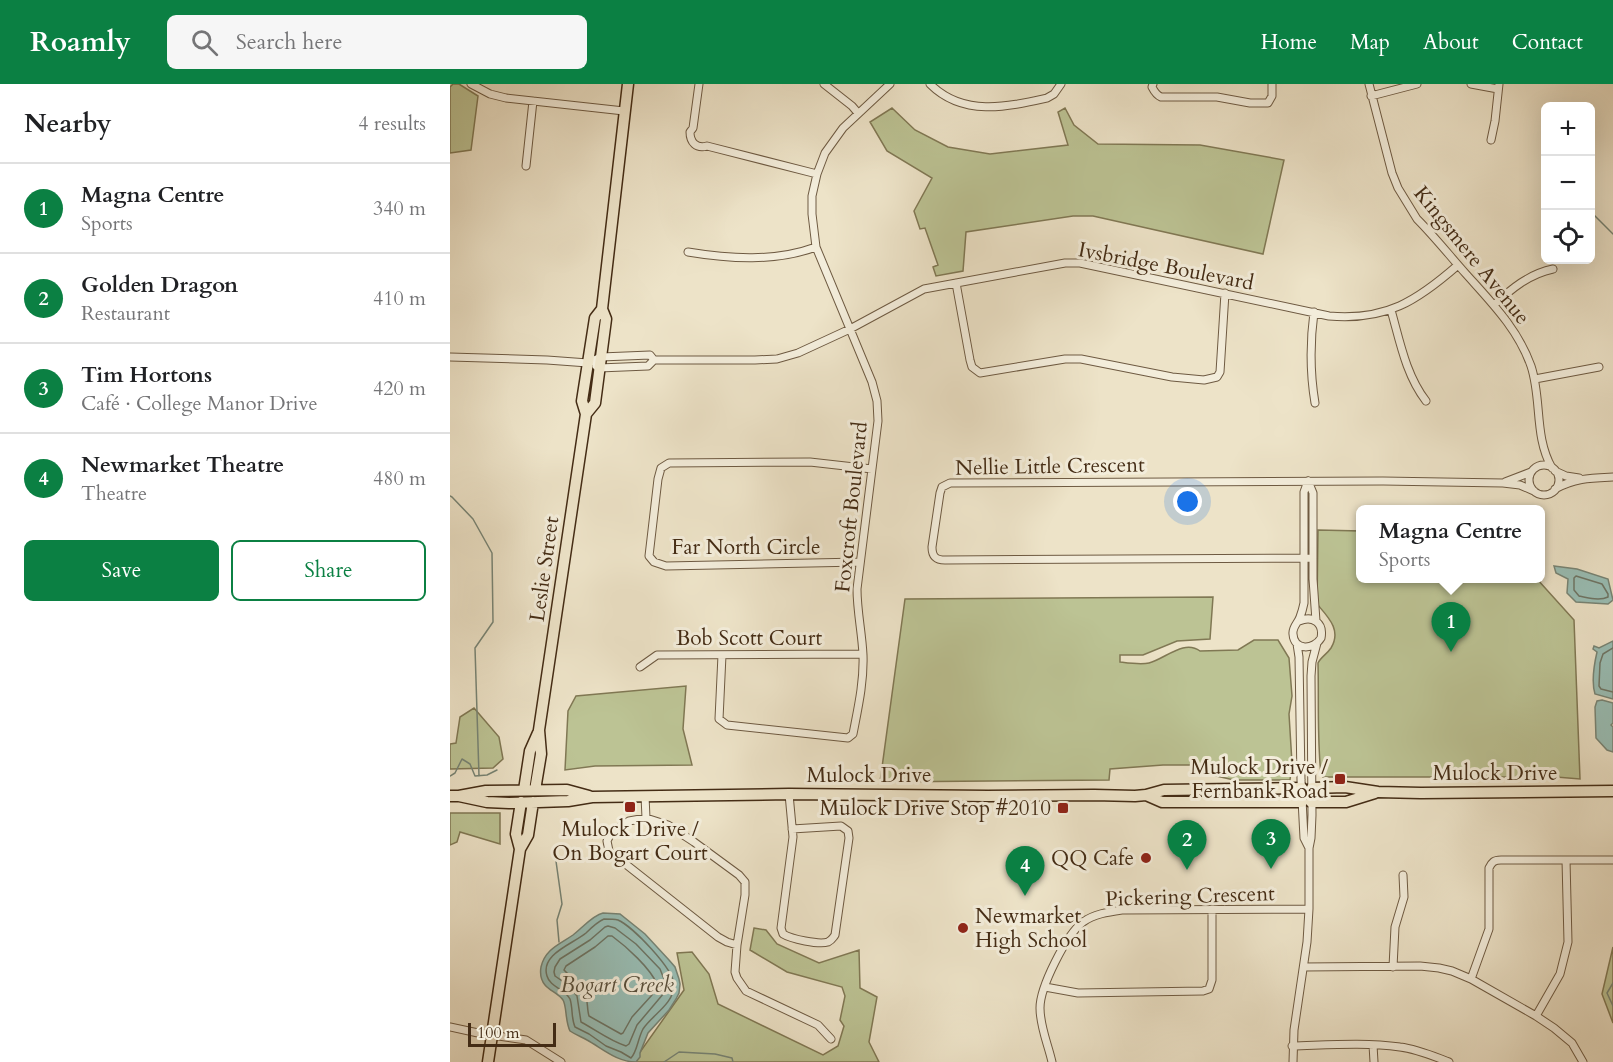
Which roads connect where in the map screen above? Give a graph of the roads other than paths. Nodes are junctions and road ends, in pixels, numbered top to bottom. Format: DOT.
graph roads {
  1 [pos="471,84"];
  2 [pos="628,84"];
  3 [pos="699,84"];
  4 [pos="824,84"];
  5 [pos="890,84"];
  6 [pos="930,84"];
  7 [pos="1061,84"];
  8 [pos="1153,84"];
  9 [pos="1272,84"];
  10 [pos="1369,84"];
  11 [pos="1417,84"];
  12 [pos="1471,84"];
  13 [pos="1499,87"];
  14 [pos="1371,96"];
  15 [pos="533,101"];
  16 [pos="624,111"];
  17 [pos="858,113"];
  18 [pos="1491,140"];
  19 [pos="526,166"];
  20 [pos="817,174"];
  21 [pos="816,247"];
  22 [pos="688,252"];
  23 [pos="1458,265"];
  24 [pos="1553,269"];
  25 [pos="956,283"];
  26 [pos="1225,293"];
  27 [pos="1494,305"];
  28 [pos="602,309"];
  29 [pos="1391,310"];
  30 [pos="1314,312"];
  31 [pos="850,328"];
  32 [pos="450,357"];
  33 [pos="654,360"];
  34 [pos="600,362"];
  35 [pos="588,363"];
  36 [pos="1599,367"];
  37 [pos="1535,379"];
  38 [pos="1426,401"];
  39 [pos="1315,403"];
  40 [pos="586,414"];
  41 [pos="1543,447"];
  42 [pos="872,469"];
  43 [pos="1553,469"];
  44 [pos="1533,470"];
  45 [pos="1613,477"];
  46 [pos="1581,479"];
  47 [pos="1308,481"];
  48 [pos="1503,483"];
  49 [pos="1555,489"];
  50 [pos="1534,491"];
  51 [pos="1304,558"];
  52 [pos="1313,558"];
  53 [pos="860,562"];
  54 [pos="1299,621"];
  55 [pos="1316,621"];
  56 [pos="1297,644"];
  57 [pos="1317,644"];
  58 [pos="863,654"];
  59 [pos="722,655"];
  60 [pos="640,667"];
  61 [pos="1307,788"];
  62 [pos="1613,791"];
  63 [pos="1378,792"];
  64 [pos="789,794"];
  65 [pos="1146,795"];
  66 [pos="455,796"];
  67 [pos="528,796"];
  68 [pos="645,796"];
  69 [pos="1307,802"];
  70 [pos="646,818"];
  71 [pos="792,828"];
  72 [pos="1566,860"];
  73 [pos="1613,860"];
  74 [pos="1403,875"];
  75 [pos="1212,909"];
  76 [pos="1309,909"];
  77 [pos="737,945"];
  78 [pos="1304,967"];
  79 [pos="1393,967"];
  80 [pos="1471,979"];
  81 [pos="1045,987"];
  82 [pos="1536,1016"];
  83 [pos="450,1027"];
  84 [pos="491,1035"];
  85 [pos="831,1039"];
  86 [pos="1373,1045"];
  87 [pos="1292,1046"];
  88 [pos="488,1062"];
  89 [pos="561,1062"];
  90 [pos="1052,1062"];
  91 [pos="1293,1062"];
  92 [pos="1374,1062"];
  93 [pos="1449,1062"];
  94 [pos="1583,1062"];
  1 -- 15 [label="street"];
  2 -- 16 [label="main road, Leslie Street"];
  3 -- 20 [label="street"];
  4 -- 17 [label="street"];
  5 -- 17 [label="street, Foxcroft Boulevard"];
  6 -- 7 [label="street"];
  8 -- 9 [label="street"];
  10 -- 14 [label="street, Kingsmere Avenue"];
  11 -- 14 [label="street"];
  12 -- 13 [label="street"];
  13 -- 18 [label="street"];
  14 -- 23 [label="street, Kingsmere Avenue"];
  15 -- 16 [label="street"];
  15 -- 19 [label="street"];
  16 -- 28 [label="main road, Leslie Street"];
  17 -- 20 [label="street, Foxcroft Boulevard"];
  20 -- 21 [label="street, Foxcroft Boulevard"];
  21 -- 22 [label="street"];
  21 -- 31 [label="street, Foxcroft Boulevard"];
  23 -- 27 [label="street, Kingsmere Avenue"];
  23 -- 29 [label="street, Ivsbridge Boulevard"];
  24 -- 27 [label="street"];
  25 -- 26 [label="street, Ivsbridge Boulevard"];
  25 -- 26 [label="street"];
  25 -- 31 [label="street, Ivsbridge Boulevard"];
  26 -- 30 [label="street, Ivsbridge Boulevard"];
  27 -- 37 [label="street, Kingsmere Avenue"];
  28 -- 34 [label="main road, Leslie Street"];
  28 -- 35 [label="main road, Leslie Street"];
  29 -- 30 [label="street, Ivsbridge Boulevard"];
  29 -- 38 [label="street"];
  30 -- 39 [label="street"];
  31 -- 33 [label="street, Ivsbridge Boulevard"];
  31 -- 42 [label="street, Foxcroft Boulevard"];
  32 -- 35 [label="street"];
  33 -- 34 [label="street, Ivsbridge Boulevard"];
  33 -- 34 [label="street, Ivsbridge Boulevard"];
  34 -- 35 [label="street, Ivsbridge Boulevard"];
  34 -- 40 [label="main road, Leslie Street"];
  35 -- 40 [label="main road, Leslie Street"];
  36 -- 37 [label="street"];
  37 -- 41 [label="street, Kingsmere Avenue"];
  40 -- 67 [label="main road, Leslie Street"];
  41 -- 43 [label="street, Kingsmere Avenue"];
  41 -- 44 [label="street, Kingsmere Avenue"];
  42 -- 53 [label="street, Foxcroft Boulevard"];
  42 -- 53 [label="street, Far North Circle"];
  43 -- 44 [label="street"];
  43 -- 46 [label="street"];
  43 -- 49 [label="street"];
  44 -- 48 [label="street, Nellie Little Crescent"];
  44 -- 50 [label="street"];
  45 -- 46 [label="street"];
  46 -- 49 [label="street"];
  47 -- 48 [label="street, Nellie Little Crescent"];
  47 -- 51 [label="street"];
  47 -- 51 [label="street, Nellie Little Crescent"];
  47 -- 52 [label="street"];
  48 -- 50 [label="street, Nellie Little Crescent"];
  49 -- 50 [label="street"];
  51 -- 52 [label="street, Nellie Little Crescent"];
  51 -- 54 [label="street"];
  52 -- 55 [label="street"];
  53 -- 58 [label="street, Foxcroft Boulevard"];
  54 -- 55 [label="street"];
  54 -- 56 [label="street"];
  55 -- 57 [label="street"];
  56 -- 57 [label="street"];
  56 -- 61 [label="street"];
  57 -- 61 [label="street"];
  58 -- 59 [label="street, Bob Scott Court"];
  58 -- 59 [label="street, Foxcroft Boulevard"];
  59 -- 60 [label="street, Bob Scott Court"];
  61 -- 63 [label="main road, Mulock Drive"];
  61 -- 65 [label="main road, Mulock Drive"];
  61 -- 69 [label="street"];
  62 -- 63 [label="main road, Mulock Drive"];
  63 -- 69 [label="main road, Mulock Drive"];
  64 -- 65 [label="main road, Mulock Drive"];
  64 -- 68 [label="main road, Mulock Drive"];
  64 -- 71 [label="street"];
  65 -- 69 [label="main road, Mulock Drive"];
  66 -- 67 [label="main road, Mulock Drive"];
  67 -- 68 [label="main road, Mulock Drive"];
  67 -- 84 [label="main road, Leslie Street"];
  68 -- 70 [label="street"];
  69 -- 76 [label="street"];
  70 -- 77 [label="street"];
  70 -- 77 [label="street"];
  71 -- 71 [label="street"];
  72 -- 73 [label="street"];
  72 -- 80 [label="street"];
  72 -- 82 [label="street"];
  74 -- 79 [label="street"];
  75 -- 76 [label="street, Pickering Crescent"];
  75 -- 81 [label="street, Pickering Crescent"];
  75 -- 81 [label="street"];
  76 -- 78 [label="street"];
  77 -- 85 [label="street"];
  78 -- 79 [label="street"];
  78 -- 87 [label="street"];
  79 -- 80 [label="street"];
  80 -- 82 [label="street"];
  81 -- 90 [label="street, Pickering Crescent"];
  82 -- 94 [label="street"];
  83 -- 84 [label="street"];
  84 -- 88 [label="main road, Leslie Street"];
  84 -- 89 [label="street"];
  86 -- 87 [label="street"];
  86 -- 92 [label="street"];
  86 -- 93 [label="street"];
  87 -- 91 [label="street"];
}
